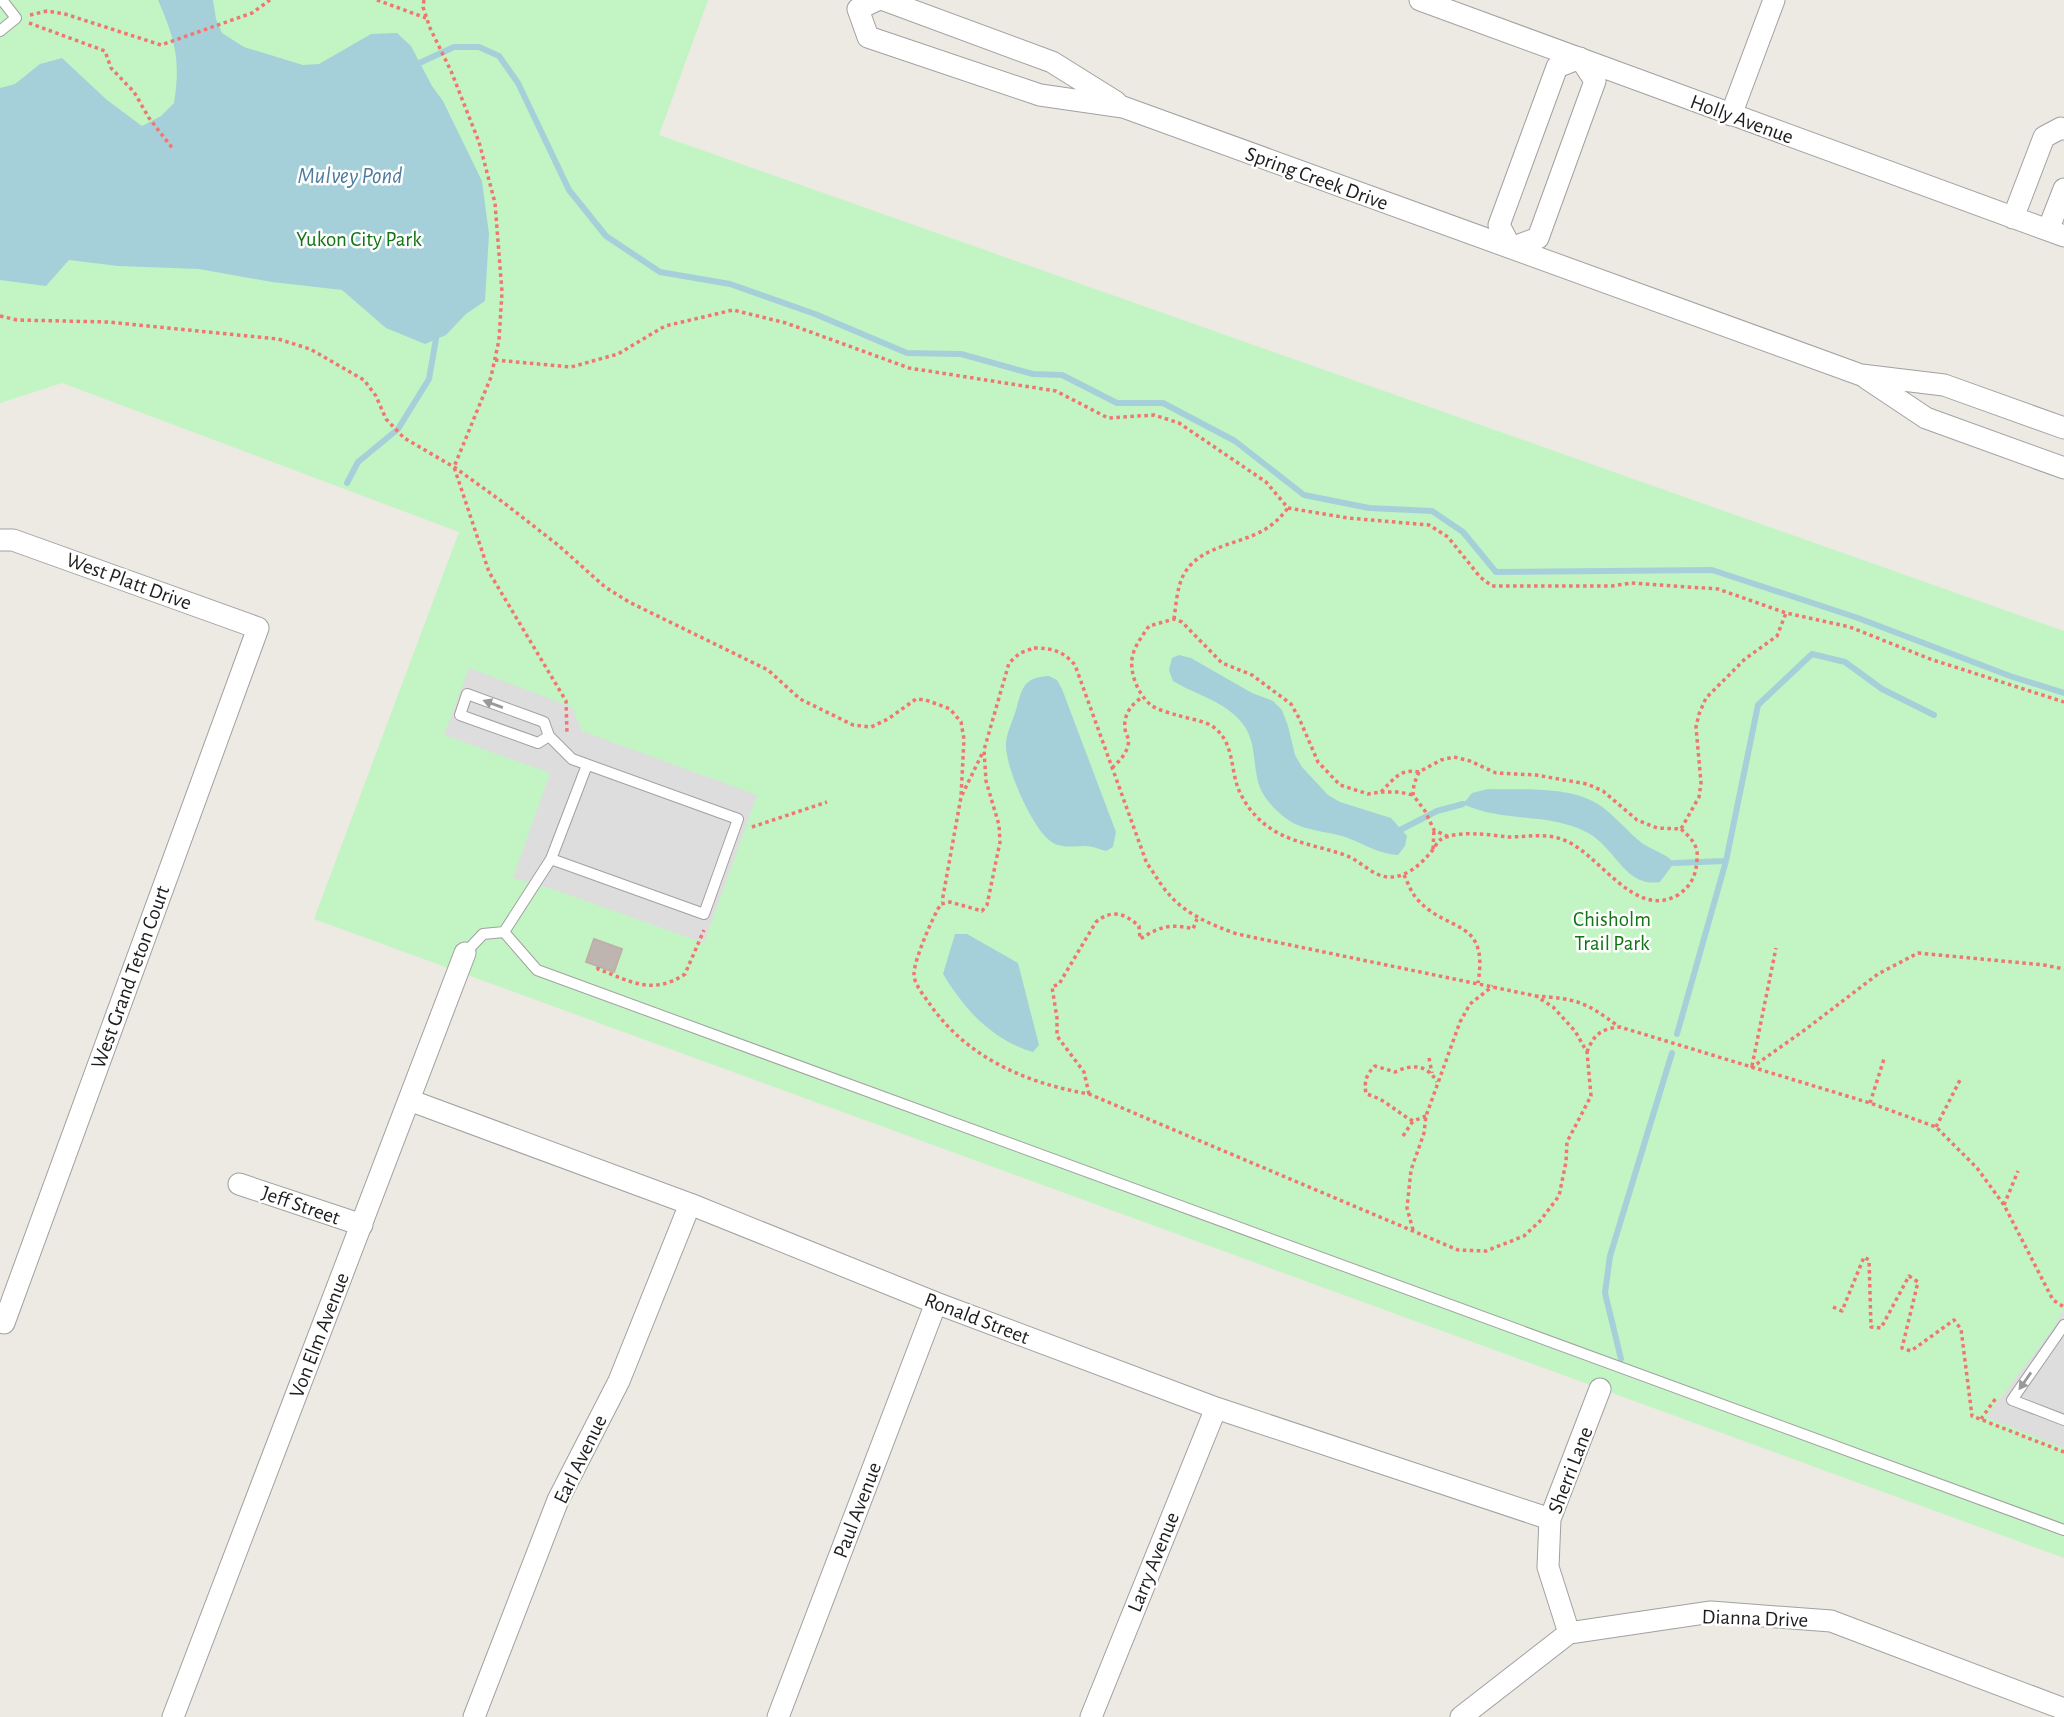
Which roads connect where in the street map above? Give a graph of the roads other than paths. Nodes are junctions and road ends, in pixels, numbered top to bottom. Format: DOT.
graph roads {
  1 [pos="2,0"];
  2 [pos="877,0"];
  3 [pos="884,0"];
  4 [pos="1420,0"];
  5 [pos="1774,0"];
  6 [pos="1450,5"];
  7 [pos="0,31"];
  8 [pos="1580,58"];
  9 [pos="1123,107"];
  10 [pos="1731,115"];
  11 [pos="2064,129"];
  12 [pos="2064,189"];
  13 [pos="2013,218"];
  14 [pos="2056,233"];
  15 [pos="1511,248"];
  16 [pos="1861,375"];
  17 [pos="2064,428"];
  18 [pos="2064,468"];
  19 [pos="0,540"];
  20 [pos="258,628"];
  21 [pos="549,736"];
  22 [pos="587,765"];
  23 [pos="551,859"];
  24 [pos="504,932"];
  25 [pos="465,953"];
  26 [pos="409,1100"];
  27 [pos="239,1184"];
  28 [pos="690,1204"];
  29 [pos="362,1225"];
  30 [pos="936,1303"];
  31 [pos="0,1321"];
  32 [pos="2064,1325"];
  33 [pos="1600,1389"];
  34 [pos="1216,1408"];
  35 [pos="2064,1420"];
  36 [pos="1550,1519"];
  37 [pos="2064,1530"];
  38 [pos="1569,1633"];
  39 [pos="2064,1709"];
  40 [pos="173,1717"];
  41 [pos="474,1717"];
  42 [pos="778,1717"];
  43 [pos="1091,1717"];
  44 [pos="1461,1717"];
  1 -- 7 [label="lane"];
  2 -- 9 [label="street, Spring Creek Drive"];
  3 -- 9 [label="street, Spring Creek Drive"];
  4 -- 6 [label="street, Holly Avenue"];
  5 -- 10 [label="street"];
  6 -- 8 [label="street, Holly Avenue"];
  8 -- 10 [label="street, Holly Avenue"];
  8 -- 15 [label="street"];
  8 -- 15 [label="street"];
  9 -- 15 [label="street, Spring Creek Drive"];
  10 -- 13 [label="street, Holly Avenue"];
  11 -- 13 [label="street"];
  12 -- 14 [label="street"];
  13 -- 14 [label="street, Holly Avenue"];
  15 -- 16 [label="street, Spring Creek Drive"];
  16 -- 17 [label="street, Spring Creek Drive"];
  16 -- 18 [label="street, Spring Creek Drive"];
  19 -- 20 [label="street, West Platt Drive"];
  20 -- 31 [label="street, West Grand Teton Court"];
  21 -- 21 [label="lane, one-way"];
  21 -- 22 [label="lane"];
  22 -- 23 [label="lane"];
  22 -- 23 [label="lane"];
  23 -- 24 [label="lane"];
  24 -- 25 [label="lane"];
  24 -- 37 [label="lane"];
  25 -- 26 [label="street, Von Elm Avenue"];
  26 -- 28 [label="street, Ronald Street"];
  26 -- 29 [label="street, Von Elm Avenue"];
  27 -- 29 [label="street, Jeff Street"];
  28 -- 30 [label="street, Ronald Street"];
  28 -- 41 [label="street, Earl Avenue"];
  29 -- 40 [label="street, Von Elm Avenue"];
  30 -- 34 [label="street, Ronald Street"];
  30 -- 42 [label="street, Paul Avenue"];
  32 -- 35 [label="lane, one-way"];
  33 -- 36 [label="street, Sherri Lane"];
  34 -- 36 [label="street, Ronald Street"];
  34 -- 43 [label="street, Larry Avenue"];
  36 -- 38 [label="street, Sherri Lane"];
  38 -- 39 [label="street, Dianna Drive"];
  38 -- 44 [label="street, Dianna Drive"];
}
